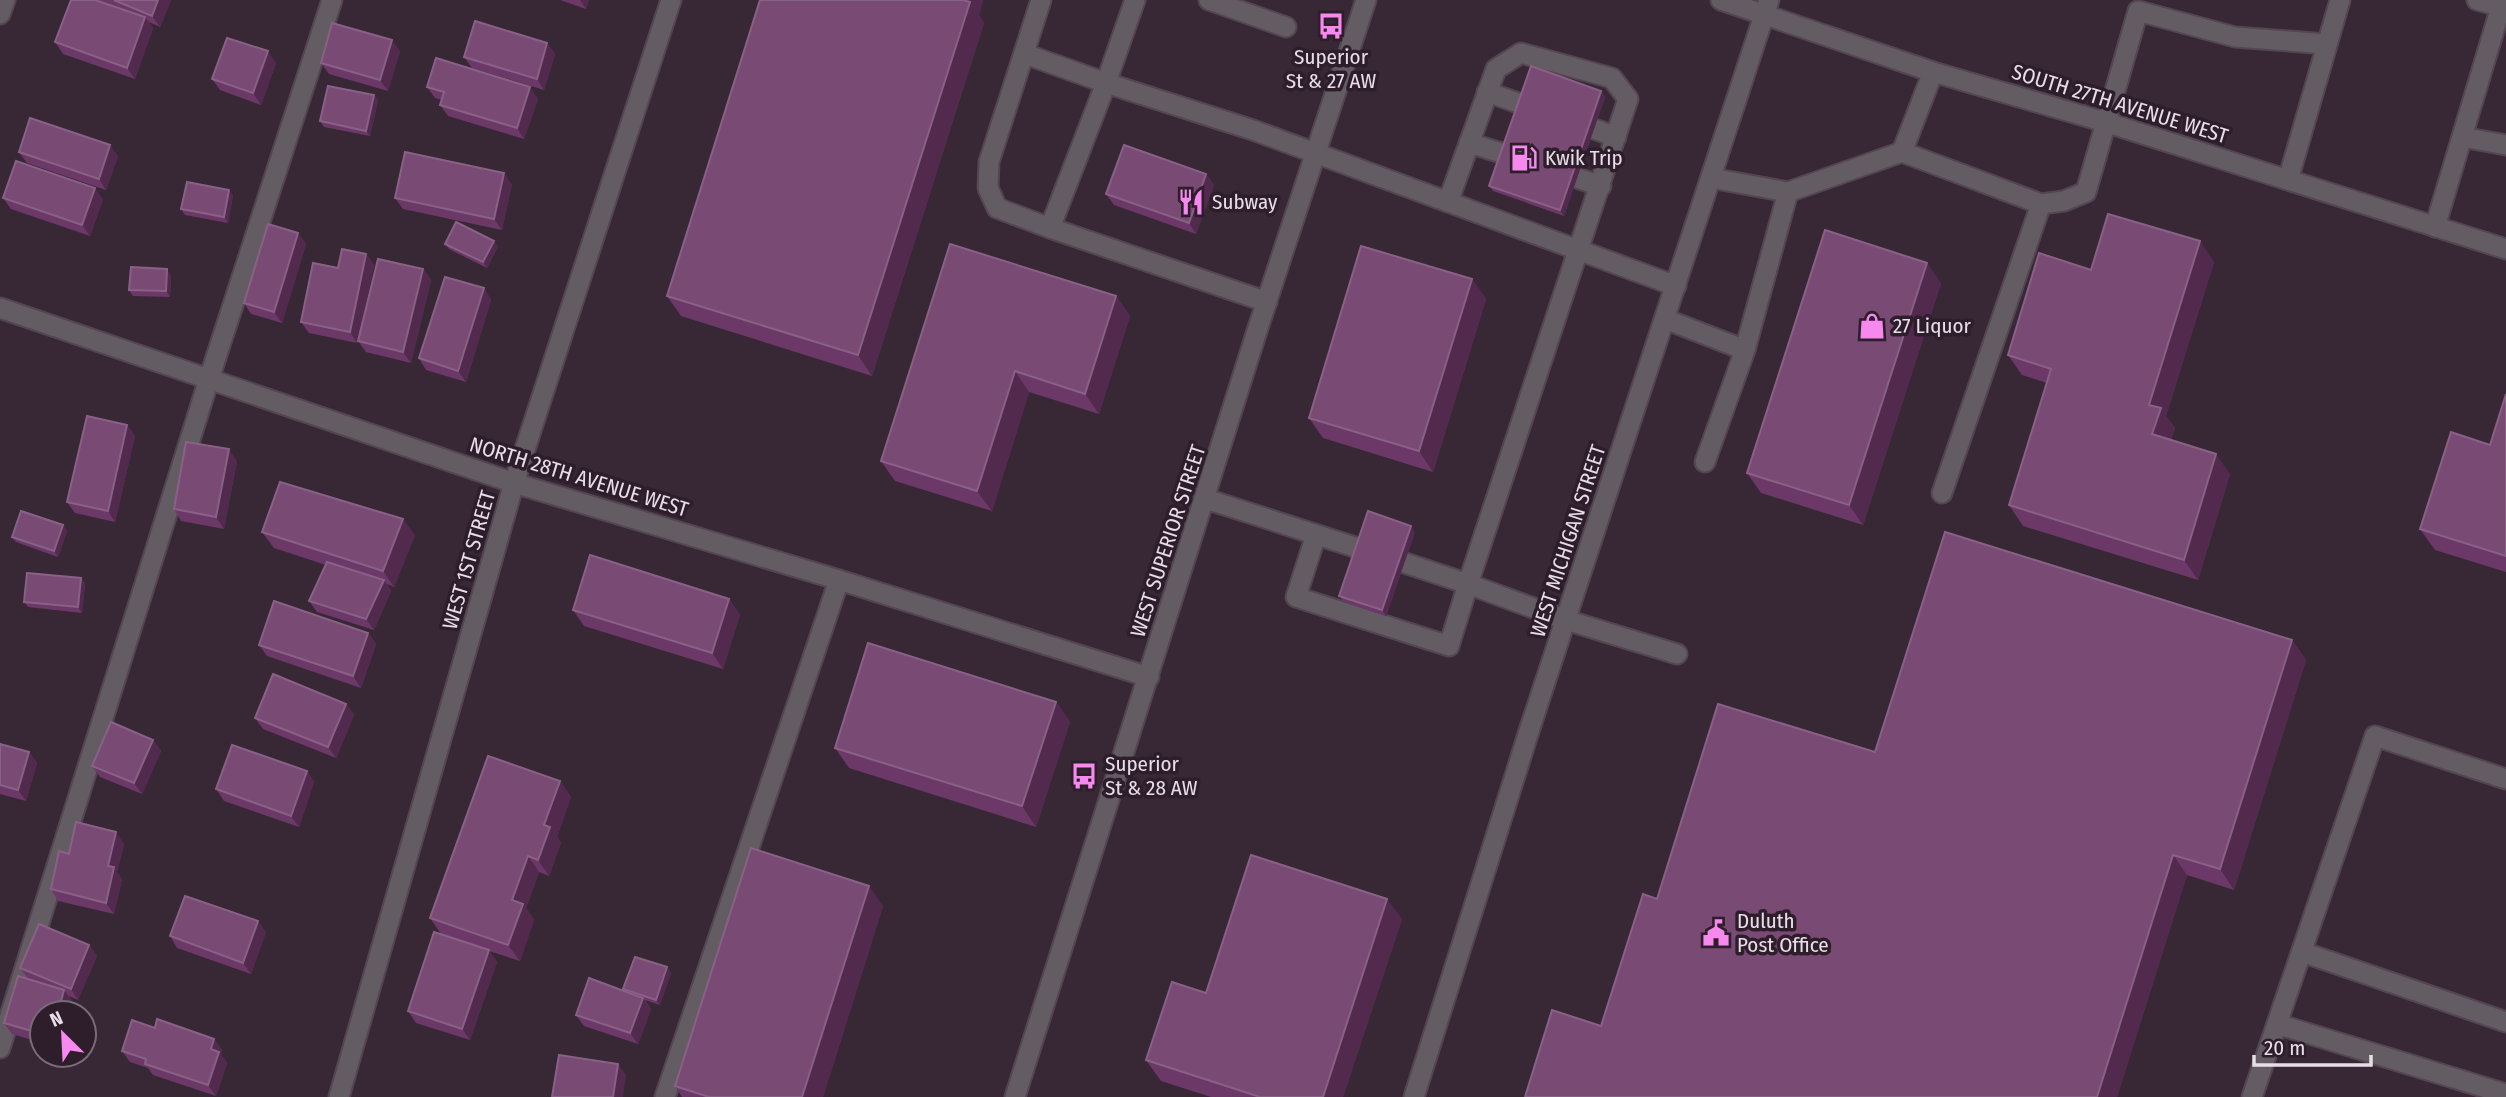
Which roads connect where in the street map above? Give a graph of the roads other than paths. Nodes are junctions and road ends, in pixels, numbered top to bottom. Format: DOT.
graph roads {
  1 [pos="5,0"];
  2 [pos="332,0"];
  3 [pos="671,0"];
  4 [pos="1041,0"];
  5 [pos="1135,0"];
  6 [pos="1209,0"];
  7 [pos="1366,0"];
  8 [pos="1721,0"];
  9 [pos="2340,0"];
  10 [pos="2477,0"];
  11 [pos="2503,5"];
  12 [pos="1767,7"];
  13 [pos="0,14"];
  14 [pos="1286,27"];
  15 [pos="2327,44"];
  16 [pos="1025,54"];
  17 [pos="1933,72"];
  18 [pos="1106,83"];
  19 [pos="1487,92"];
  20 [pos="1524,105"];
  21 [pos="2105,122"];
  22 [pos="1589,127"];
  23 [pos="1616,136"];
  24 [pos="2462,137"];
  25 [pos="1469,143"];
  26 [pos="2506,145"];
  27 [pos="1902,152"];
  28 [pos="1315,154"];
  29 [pos="1508,155"];
  30 [pos="1574,177"];
  31 [pos="1711,178"];
  32 [pos="2288,180"];
  33 [pos="1601,186"];
  34 [pos="1788,192"];
  35 [pos="1448,202"];
  36 [pos="2041,204"];
  37 [pos="2435,227"];
  38 [pos="1050,228"];
  39 [pos="2506,249"];
  40 [pos="1580,250"];
  41 [pos="1675,286"];
  42 [pos="1267,302"];
  43 [pos="0,308"];
  44 [pos="1665,320"];
  45 [pos="1745,350"];
  46 [pos="209,379"];
  47 [pos="1704,461"];
  48 [pos="514,483"];
  49 [pos="1942,493"];
  50 [pos="1206,499"];
  51 [pos="1316,535"];
  52 [pos="1361,549"];
  53 [pos="1402,562"];
  54 [pos="839,580"];
  55 [pos="1468,584"];
  56 [pos="1566,620"];
  57 [pos="1677,654"];
  58 [pos="1149,677"];
  59 [pos="2506,779"];
  60 [pos="2302,952"];
  61 [pos="2506,1022"];
  62 [pos="2277,1024"];
  63 [pos="0,1048"];
  64 [pos="2506,1094"];
  65 [pos="339,1097"];
  66 [pos="665,1097"];
  67 [pos="1016,1097"];
  68 [pos="1414,1097"];
  69 [pos="2252,1097"];
  1 -- 13 [label="street"];
  2 -- 46 [label="street"];
  3 -- 48 [label="street, WEST 1ST STREET"];
  4 -- 16 [label="street"];
  5 -- 18 [label="street"];
  6 -- 14 [label="street"];
  7 -- 28 [label="street, WEST SUPERIOR STREET"];
  8 -- 12 [label="street, SOUTH 27TH AVENUE WEST"];
  9 -- 15 [label="street"];
  10 -- 11 [label="street"];
  11 -- 24 [label="street"];
  12 -- 17 [label="street, SOUTH 27TH AVENUE WEST"];
  12 -- 31 [label="street, WEST MICHIGAN STREET"];
  15 -- 21 [label="street"];
  15 -- 32 [label="street"];
  16 -- 18 [label="street"];
  16 -- 38 [label="street"];
  17 -- 21 [label="street, SOUTH 27TH AVENUE WEST"];
  17 -- 27 [label="street"];
  18 -- 28 [label="street"];
  18 -- 38 [label="street"];
  19 -- 20 [label="street"];
  19 -- 23 [label="street"];
  19 -- 25 [label="street"];
  21 -- 32 [label="street, SOUTH 27TH AVENUE WEST"];
  21 -- 36 [label="street"];
  22 -- 23 [label="street"];
  23 -- 33 [label="street"];
  24 -- 26 [label="street"];
  24 -- 37 [label="street"];
  25 -- 29 [label="street"];
  25 -- 35 [label="street"];
  27 -- 34 [label="street"];
  27 -- 36 [label="street"];
  28 -- 35 [label="street"];
  28 -- 42 [label="street, WEST SUPERIOR STREET"];
  30 -- 33 [label="street"];
  31 -- 34 [label="street"];
  31 -- 41 [label="street, WEST MICHIGAN STREET"];
  32 -- 37 [label="street, SOUTH 27TH AVENUE WEST"];
  33 -- 40 [label="street"];
  34 -- 45 [label="street"];
  35 -- 40 [label="street"];
  36 -- 49 [label="street"];
  37 -- 39 [label="street, SOUTH 27TH AVENUE WEST"];
  38 -- 42 [label="street"];
  40 -- 41 [label="street"];
  40 -- 55 [label="street"];
  41 -- 44 [label="street, WEST MICHIGAN STREET"];
  42 -- 50 [label="street, WEST SUPERIOR STREET"];
  43 -- 46 [label="street, NORTH 28TH AVENUE WEST"];
  44 -- 45 [label="street"];
  44 -- 56 [label="street, WEST MICHIGAN STREET"];
  45 -- 47 [label="street"];
  46 -- 48 [label="street, NORTH 28TH AVENUE WEST"];
  46 -- 63 [label="street"];
  48 -- 54 [label="street, NORTH 28TH AVENUE WEST"];
  48 -- 65 [label="street, WEST 1ST STREET"];
  50 -- 51 [label="street"];
  50 -- 58 [label="street, WEST SUPERIOR STREET"];
  51 -- 52 [label="street"];
  51 -- 55 [label="street"];
  53 -- 55 [label="street"];
  54 -- 58 [label="street, NORTH 28TH AVENUE WEST"];
  54 -- 66 [label="street"];
  55 -- 56 [label="street"];
  56 -- 57 [label="street"];
  56 -- 68 [label="street, WEST MICHIGAN STREET"];
  58 -- 67 [label="street, WEST SUPERIOR STREET"];
  59 -- 60 [label="street"];
  60 -- 61 [label="street"];
  60 -- 62 [label="street"];
  62 -- 64 [label="street"];
  62 -- 69 [label="street"];
}
